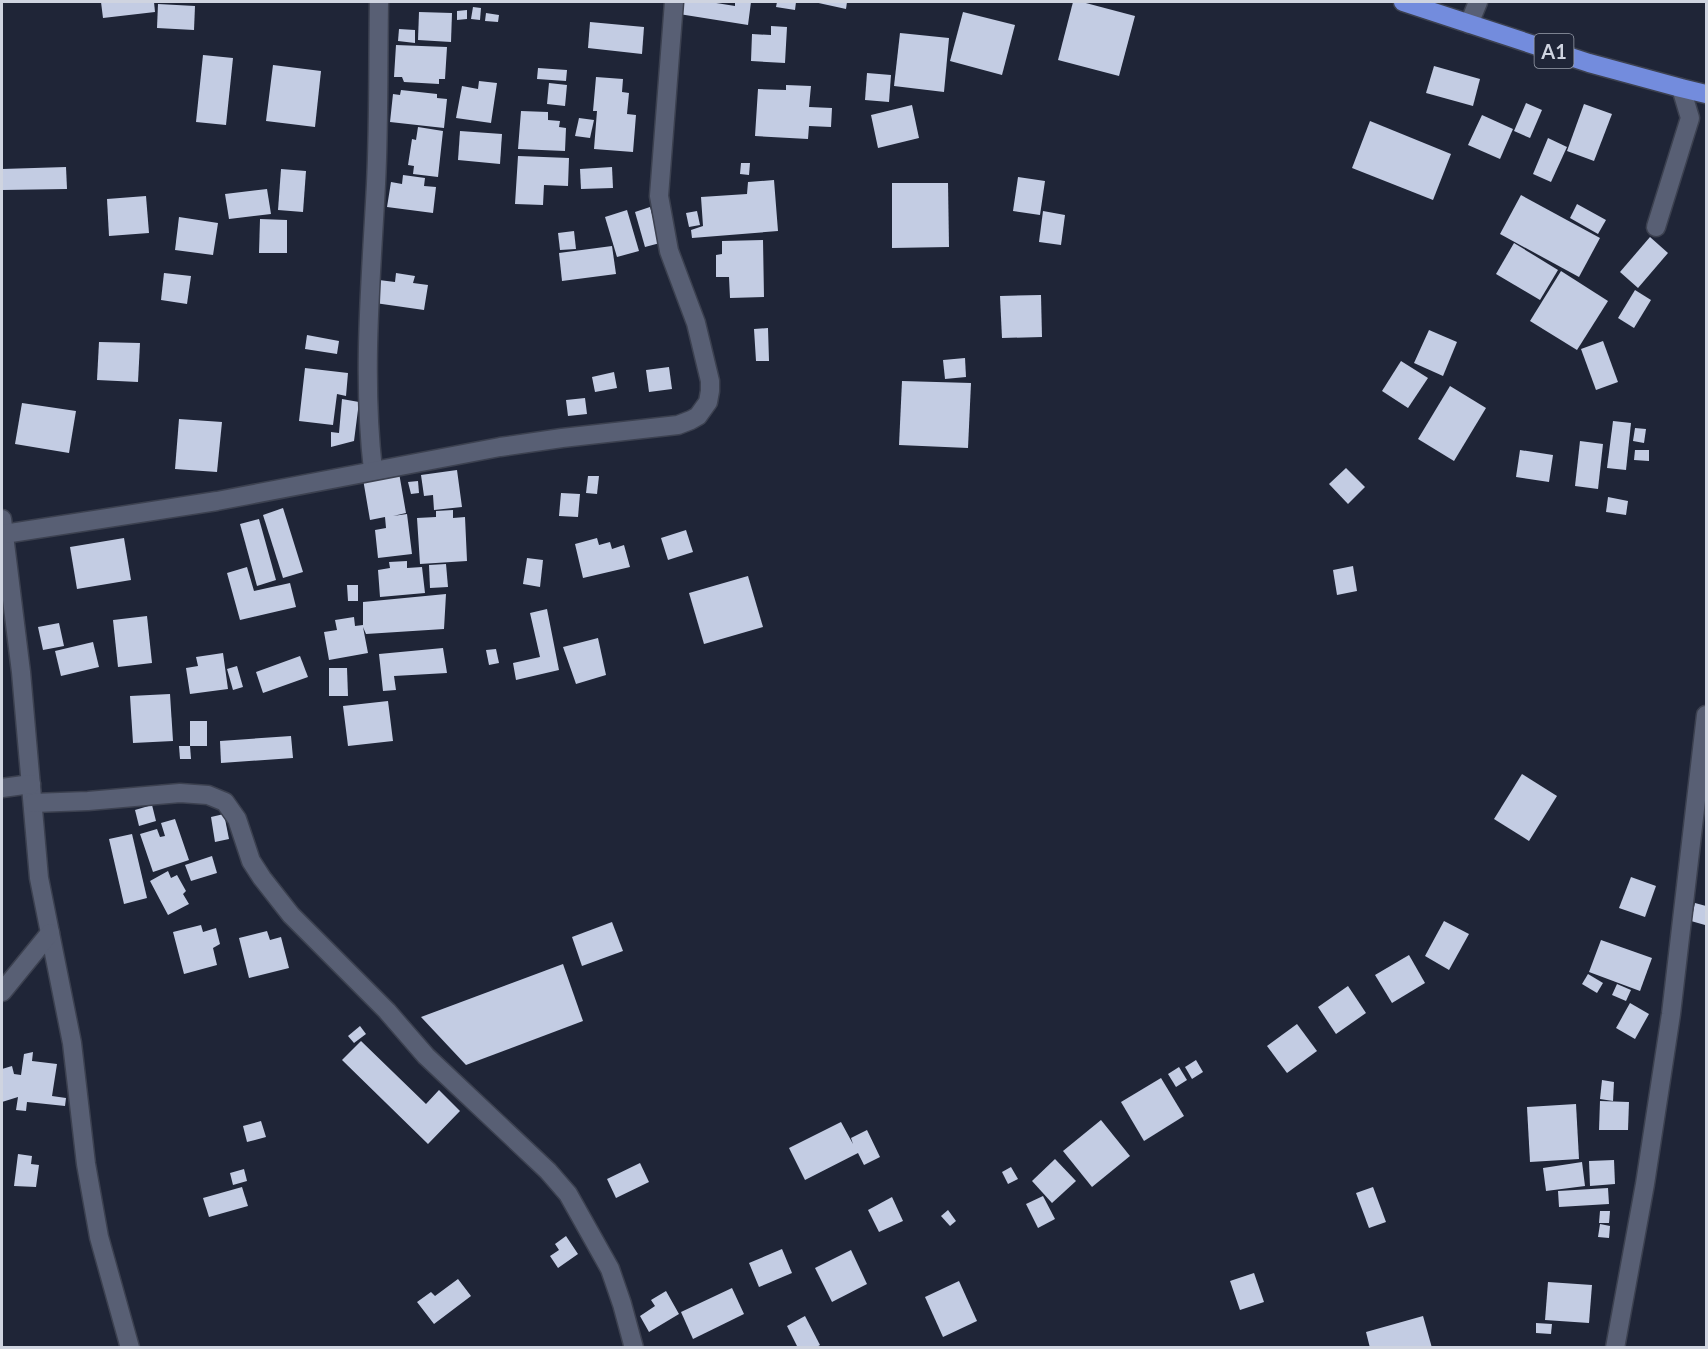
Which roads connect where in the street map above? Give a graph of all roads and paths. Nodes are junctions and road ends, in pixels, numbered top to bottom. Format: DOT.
graph roads {
  1 [pos="379,2"];
  2 [pos="674,2"];
  3 [pos="1403,2"];
  4 [pos="1478,2"];
  5 [pos="1469,24"];
  6 [pos="1681,88"];
  7 [pos="1707,94"];
  8 [pos="1656,227"];
  9 [pos="373,470"];
  10 [pos="3,527"];
  11 [pos="1707,715"];
  12 [pos="31,784"];
  13 [pos="2,788"];
  14 [pos="33,803"];
  15 [pos="50,933"];
  16 [pos="2,992"];
  17 [pos="130,1347"];
  18 [pos="634,1347"];
  19 [pos="1614,1347"];
  1 -- 9 [label="street"];
  2 -- 9 [label="street"];
  3 -- 5 [label="highway, A1"];
  4 -- 5 [label="street"];
  5 -- 6 [label="highway, A1"];
  6 -- 7 [label="highway, A1"];
  6 -- 8 [label="street"];
  9 -- 10 [label="street"];
  10 -- 12 [label="street"];
  11 -- 19 [label="street"];
  12 -- 13 [label="street"];
  12 -- 14 [label="street"];
  14 -- 15 [label="street"];
  14 -- 18 [label="street"];
  15 -- 16 [label="street"];
  15 -- 17 [label="street"];
}
